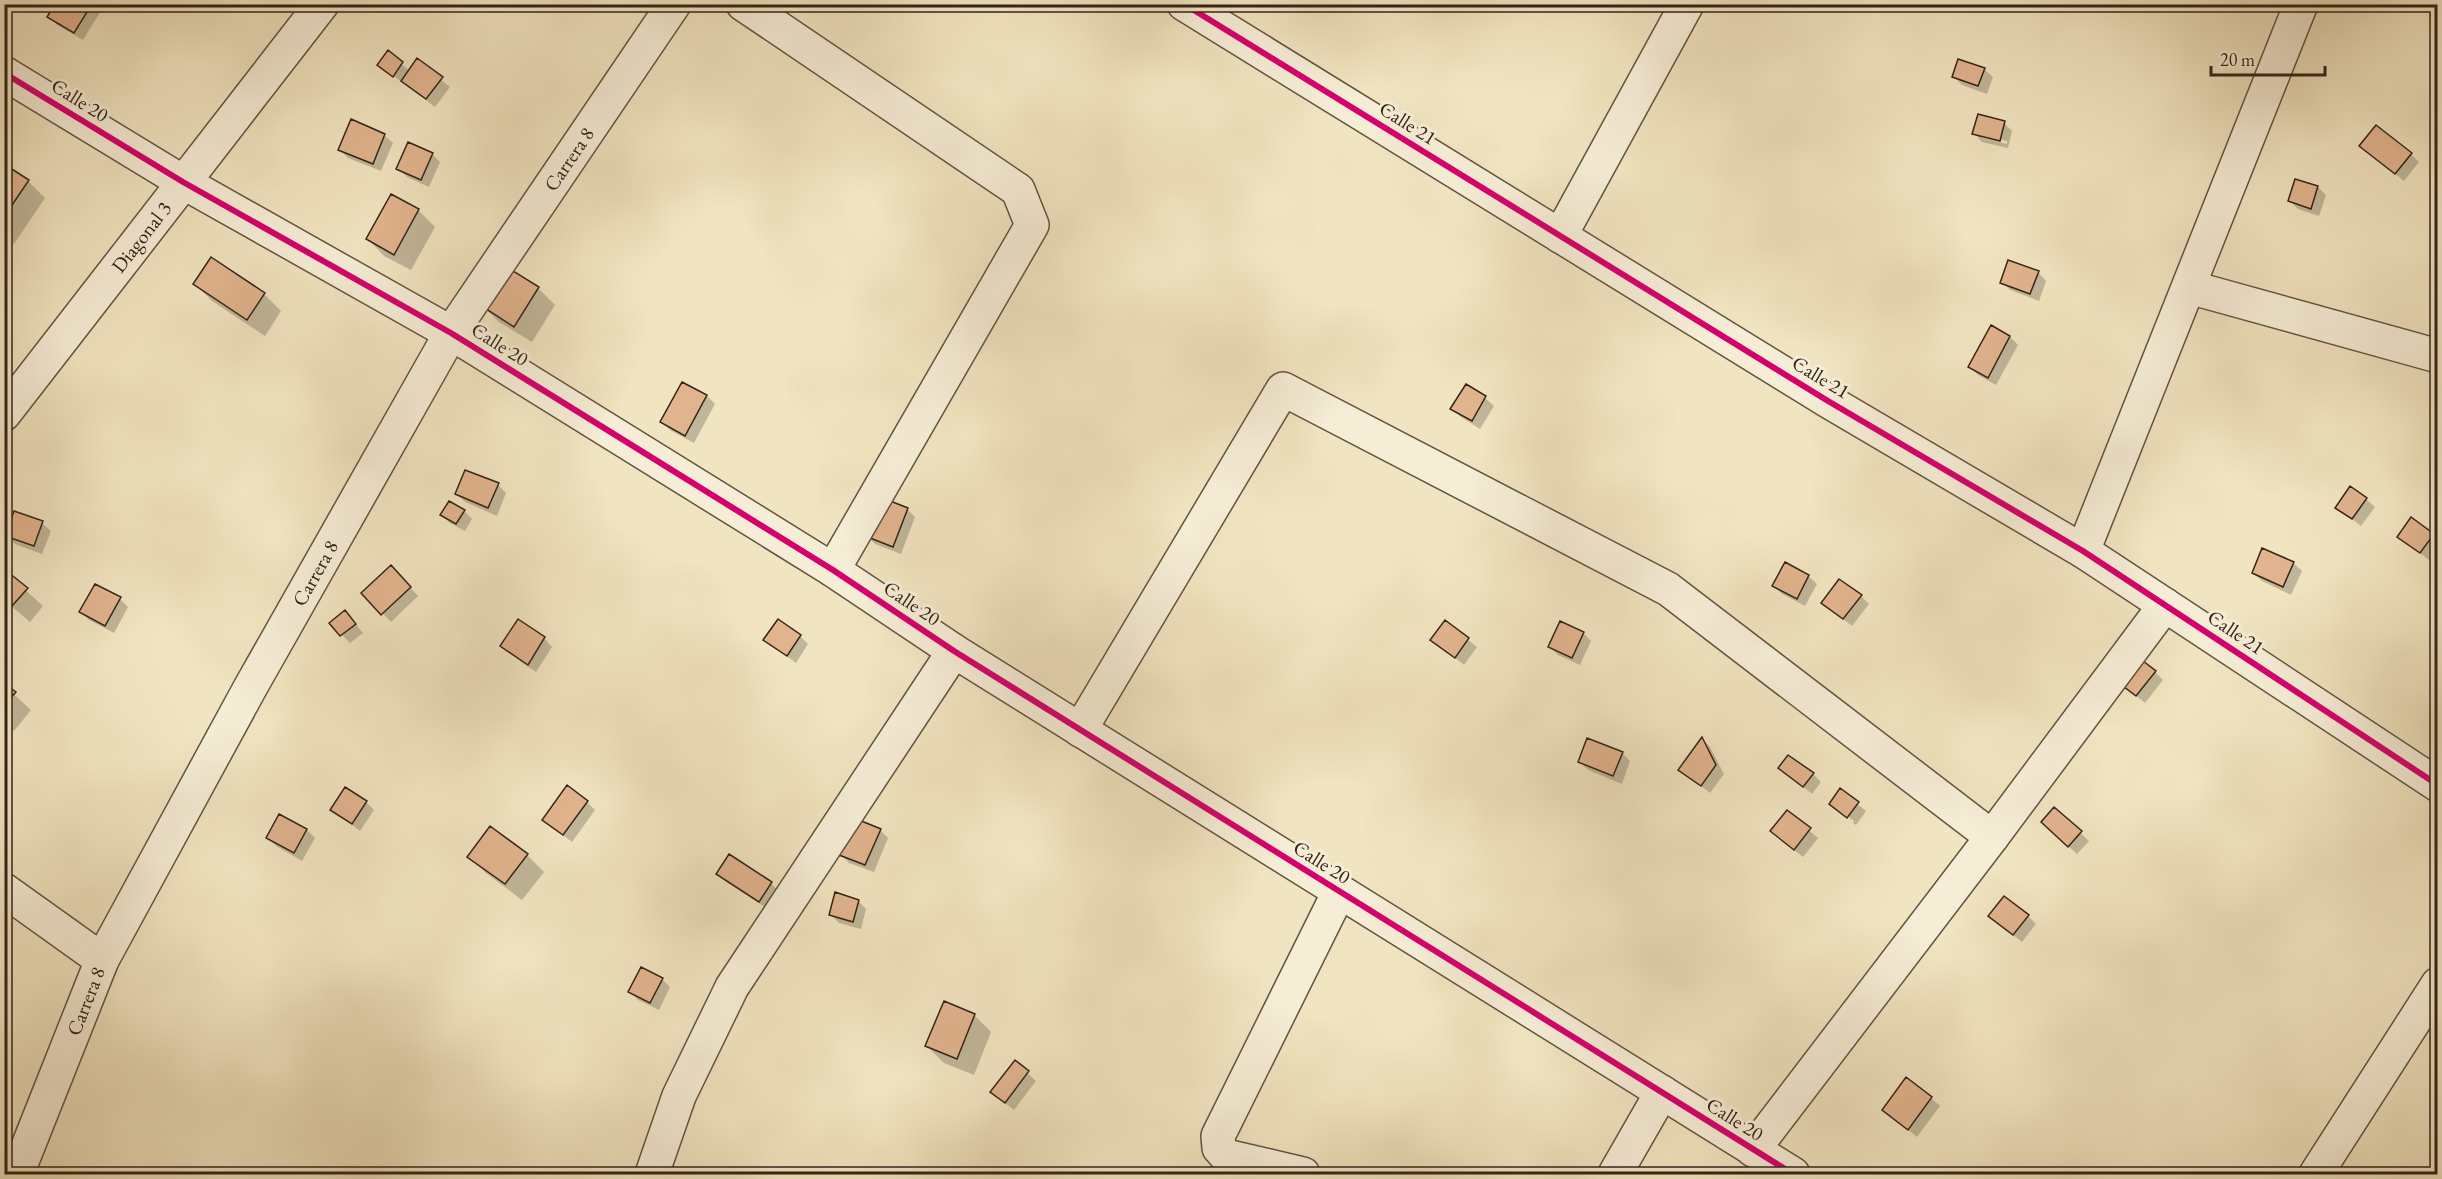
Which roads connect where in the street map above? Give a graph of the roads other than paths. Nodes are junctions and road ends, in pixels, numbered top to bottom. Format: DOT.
graph roads {
  1 [pos="322,4"];
  2 [pos="674,4"];
  3 [pos="743,4"];
  4 [pos="1184,4"];
  5 [pos="1687,4"];
  6 [pos="2301,4"];
  7 [pos="4,73"];
  8 [pos="183,182"];
  9 [pos="1560,236"];
  10 [pos="2189,287"];
  11 [pos="451,333"];
  12 [pos="2438,356"];
  13 [pos="4,414"];
  14 [pos="2083,551"];
  15 [pos="833,570"];
  16 [pos="2165,604"];
  17 [pos="954,651"];
  18 [pos="1080,730"];
  19 [pos="2438,785"];
  20 [pos="1992,837"];
  21 [pos="4,890"];
  22 [pos="1339,892"];
  23 [pos="102,960"];
  24 [pos="2438,984"];
  25 [pos="1662,1092"];
  26 [pos="1753,1150"];
  27 [pos="17,1174"];
  28 [pos="652,1174"];
  29 [pos="1303,1174"];
  30 [pos="1615,1174"];
  31 [pos="1793,1174"];
  32 [pos="2316,1174"];
  1 -- 8 [label="street, Diagonal 3"];
  2 -- 11 [label="street, Carrera 8"];
  3 -- 15 [label="street"];
  4 -- 9 [label="street, Calle 21"];
  5 -- 9 [label="street"];
  6 -- 10 [label="street"];
  7 -- 8 [label="street, Calle 20"];
  8 -- 11 [label="street, Calle 20"];
  8 -- 13 [label="street, Diagonal 3"];
  9 -- 14 [label="street, Calle 21"];
  10 -- 12 [label="street"];
  10 -- 14 [label="street"];
  11 -- 15 [label="street, Calle 20"];
  11 -- 23 [label="street, Carrera 8"];
  14 -- 16 [label="street, Calle 21"];
  15 -- 17 [label="street, Calle 20"];
  16 -- 19 [label="street, Calle 21"];
  16 -- 20 [label="street"];
  17 -- 18 [label="street, Calle 20"];
  17 -- 28 [label="street"];
  18 -- 20 [label="street"];
  18 -- 22 [label="street, Calle 20"];
  20 -- 26 [label="street"];
  21 -- 23 [label="street"];
  22 -- 25 [label="street, Calle 20"];
  22 -- 29 [label="street"];
  23 -- 27 [label="street, Carrera 8"];
  24 -- 32 [label="street"];
  25 -- 26 [label="street, Calle 20"];
  25 -- 30 [label="street"];
  26 -- 31 [label="street, Calle 20"];
}
